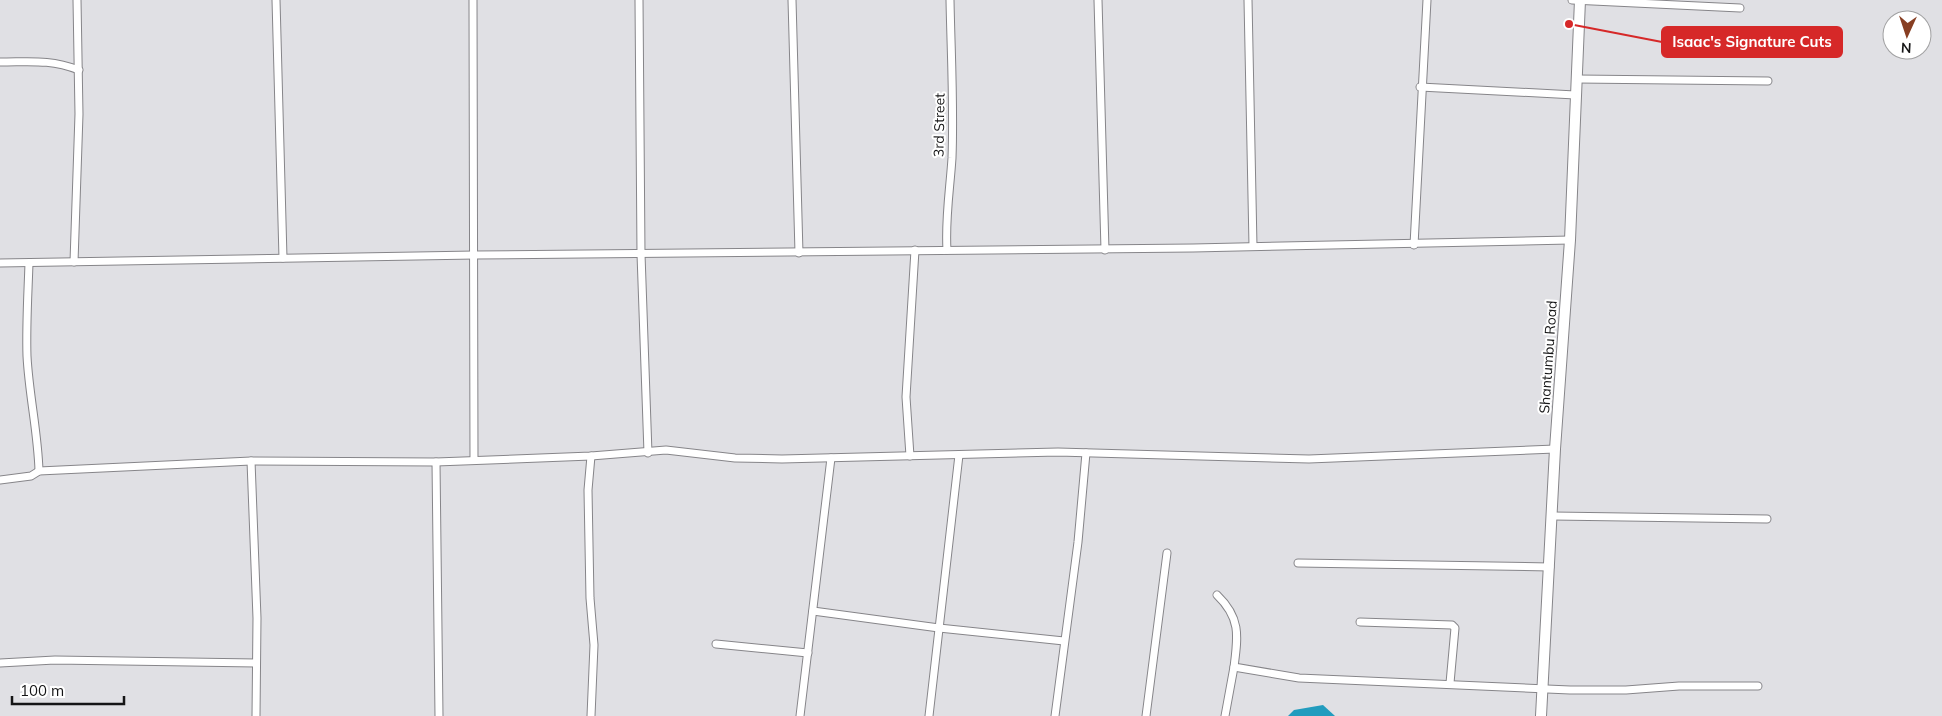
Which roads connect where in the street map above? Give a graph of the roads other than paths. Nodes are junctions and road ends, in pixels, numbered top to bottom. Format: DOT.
graph roads {
  1 [pos="77,0"];
  2 [pos="276,0"];
  3 [pos="473,0"];
  4 [pos="639,0"];
  5 [pos="792,0"];
  6 [pos="950,0"];
  7 [pos="1098,0"];
  8 [pos="1248,0"];
  9 [pos="1427,0"];
  10 [pos="1572,0"];
  11 [pos="1580,0"];
  12 [pos="1740,8"];
  13 [pos="0,62"];
  14 [pos="79,70"];
  15 [pos="1577,79"];
  16 [pos="1768,81"];
  17 [pos="1420,87"];
  18 [pos="1576,95"];
  19 [pos="1570,240"];
  20 [pos="1414,244"];
  21 [pos="1253,246"];
  22 [pos="915,250"];
  23 [pos="947,250"];
  24 [pos="1105,250"];
  25 [pos="799,253"];
  26 [pos="641,254"];
  27 [pos="474,255"];
  28 [pos="283,258"];
  29 [pos="74,262"];
  30 [pos="29,263"];
  31 [pos="0,264"];
  32 [pos="1555,449"];
  33 [pos="648,452"];
  34 [pos="1086,453"];
  35 [pos="960,455"];
  36 [pos="591,456"];
  37 [pos="910,456"];
  38 [pos="831,458"];
  39 [pos="474,460"];
  40 [pos="251,462"];
  41 [pos="436,462"];
  42 [pos="39,471"];
  43 [pos="0,480"];
  44 [pos="1553,516"];
  45 [pos="1767,519"];
  46 [pos="1167,553"];
  47 [pos="1298,563"];
  48 [pos="1550,567"];
  49 [pos="1217,595"];
  50 [pos="813,611"];
  51 [pos="1360,622"];
  52 [pos="939,628"];
  53 [pos="1064,641"];
  54 [pos="716,644"];
  55 [pos="808,653"];
  56 [pos="0,663"];
  57 [pos="256,663"];
  58 [pos="1234,667"];
  59 [pos="1450,683"];
  60 [pos="1758,686"];
  61 [pos="1543,688"];
  62 [pos="256,716"];
  63 [pos="439,716"];
  64 [pos="591,716"];
  65 [pos="800,716"];
  66 [pos="929,716"];
  67 [pos="1054,716"];
  68 [pos="1146,716"];
  69 [pos="1225,716"];
  70 [pos="1541,716"];
  1 -- 14 [label="street"];
  2 -- 28 [label="street"];
  3 -- 27 [label="street"];
  4 -- 26 [label="street"];
  5 -- 25 [label="street"];
  6 -- 23 [label="street, 3rd Street"];
  7 -- 24 [label="street"];
  8 -- 21 [label="street"];
  9 -- 17 [label="street"];
  10 -- 11 [label="street"];
  11 -- 12 [label="street"];
  11 -- 15 [label="street, Shantumbu Road"];
  13 -- 14 [label="street"];
  14 -- 29 [label="street"];
  15 -- 16 [label="street"];
  15 -- 18 [label="street, Shantumbu Road"];
  17 -- 18 [label="street"];
  17 -- 20 [label="street"];
  18 -- 19 [label="street, Shantumbu Road"];
  19 -- 20 [label="street"];
  19 -- 32 [label="street, Shantumbu Road"];
  20 -- 21 [label="street"];
  21 -- 24 [label="street"];
  22 -- 23 [label="street"];
  22 -- 25 [label="street"];
  22 -- 37 [label="street"];
  23 -- 24 [label="street"];
  25 -- 26 [label="street"];
  26 -- 27 [label="street"];
  26 -- 33 [label="street"];
  27 -- 28 [label="street"];
  27 -- 39 [label="street"];
  28 -- 29 [label="street"];
  29 -- 30 [label="street"];
  30 -- 31 [label="street"];
  30 -- 42 [label="street"];
  32 -- 34 [label="street"];
  32 -- 44 [label="street, Shantumbu Road"];
  33 -- 36 [label="street"];
  33 -- 38 [label="street"];
  34 -- 35 [label="street"];
  34 -- 53 [label="street"];
  35 -- 37 [label="street"];
  35 -- 52 [label="street"];
  36 -- 39 [label="street"];
  36 -- 64 [label="street"];
  37 -- 38 [label="street"];
  38 -- 50 [label="street"];
  39 -- 41 [label="street"];
  40 -- 41 [label="street"];
  40 -- 42 [label="street"];
  40 -- 57 [label="street"];
  41 -- 63 [label="street"];
  42 -- 43 [label="street"];
  44 -- 45 [label="street"];
  44 -- 48 [label="street, Shantumbu Road"];
  46 -- 68 [label="street"];
  47 -- 48 [label="street"];
  48 -- 61 [label="street, Shantumbu Road"];
  49 -- 58 [label="street"];
  50 -- 52 [label="street"];
  50 -- 55 [label="street"];
  51 -- 59 [label="street"];
  52 -- 53 [label="street"];
  52 -- 66 [label="street"];
  53 -- 67 [label="street"];
  54 -- 55 [label="street"];
  55 -- 65 [label="street"];
  56 -- 57 [label="street"];
  57 -- 62 [label="street"];
  58 -- 59 [label="street"];
  58 -- 69 [label="street"];
  59 -- 61 [label="street"];
  60 -- 61 [label="street"];
  61 -- 70 [label="street, Shantumbu Road"];
}
